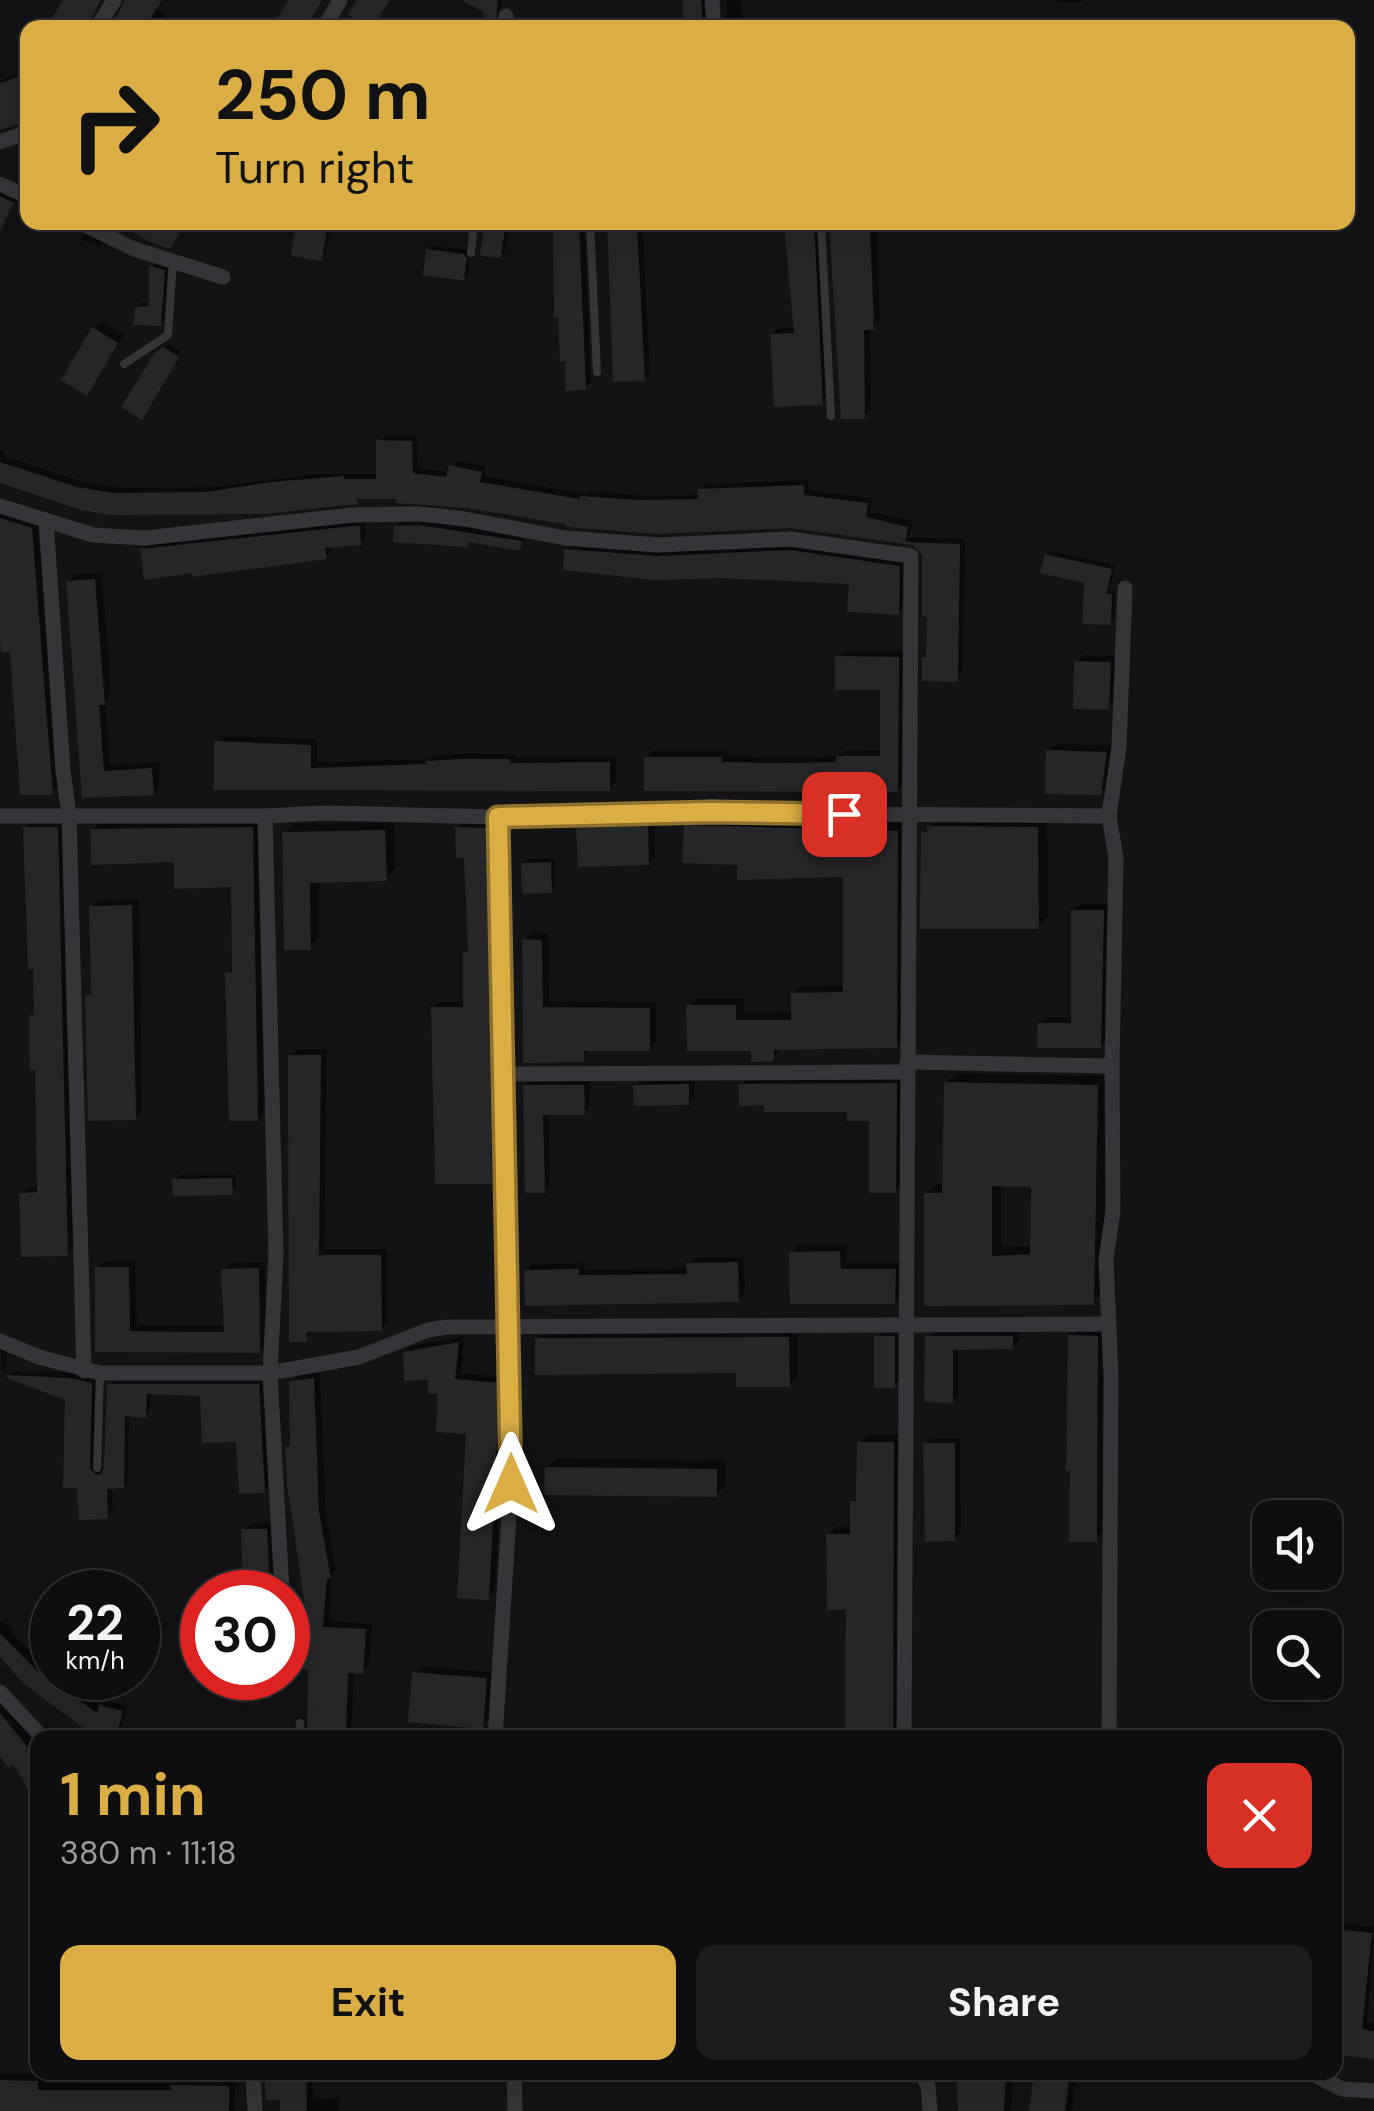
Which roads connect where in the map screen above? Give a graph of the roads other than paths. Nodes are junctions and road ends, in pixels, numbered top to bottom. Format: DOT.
graph roads {
  1 [pos="96,230"];
  2 [pos="473,230"];
  3 [pos="590,230"];
  4 [pos="820,230"];
  5 [pos="472,253"];
  6 [pos="173,262"];
  7 [pos="223,277"];
  8 [pos="124,364"];
  9 [pos="596,372"];
  10 [pos="831,416"];
  11 [pos="0,506"];
  12 [pos="46,520"];
  13 [pos="1125,588"];
  14 [pos="69,815"];
  15 [pos="910,815"];
  16 [pos="0,816"];
  17 [pos="265,816"];
  18 [pos="1109,816"];
  19 [pos="498,817"];
  20 [pos="1112,1066"];
  21 [pos="907,1067"];
  22 [pos="504,1074"];
  23 [pos="1108,1324"];
  24 [pos="907,1326"];
  25 [pos="510,1327"];
  26 [pos="0,1341"];
  27 [pos="92,1372"];
  28 [pos="270,1373"];
  29 [pos="97,1468"];
  30 [pos="281,1570"];
  31 [pos="0,1692"];
  32 [pos="300,1722"];
  33 [pos="36,1730"];
  34 [pos="300,1730"];
  35 [pos="496,1730"];
  36 [pos="904,1730"];
  37 [pos="1109,1730"];
  38 [pos="254,2080"];
  39 [pos="514,2080"];
  40 [pos="925,2080"];
  41 [pos="1325,2080"];
  42 [pos="1374,2091"];
  43 [pos="256,2111"];
  44 [pos="515,2111"];
  45 [pos="930,2111"];
  1 -- 6 [label="street"];
  2 -- 5 [label="lane"];
  3 -- 9 [label="lane"];
  4 -- 10 [label="lane"];
  6 -- 7 [label="street"];
  6 -- 8 [label="lane"];
  11 -- 12 [label="street"];
  12 -- 14 [label="street"];
  12 -- 15 [label="street"];
  13 -- 18 [label="street"];
  14 -- 16 [label="street"];
  14 -- 17 [label="street"];
  14 -- 27 [label="street"];
  15 -- 18 [label="street"];
  15 -- 19 [label="street"];
  15 -- 21 [label="street"];
  17 -- 19 [label="street"];
  17 -- 28 [label="street"];
  18 -- 20 [label="street"];
  19 -- 22 [label="street"];
  20 -- 21 [label="street"];
  20 -- 23 [label="street"];
  21 -- 22 [label="street"];
  21 -- 24 [label="street"];
  22 -- 25 [label="street"];
  23 -- 24 [label="street"];
  23 -- 37 [label="street"];
  24 -- 25 [label="street"];
  24 -- 36 [label="street"];
  25 -- 28 [label="street"];
  25 -- 35 [label="street"];
  26 -- 27 [label="street"];
  27 -- 28 [label="street"];
  27 -- 29 [label="lane"];
  28 -- 30 [label="street"];
  31 -- 33 [label="street"];
  32 -- 34 [label="lane"];
  38 -- 43 [label="street"];
  39 -- 44 [label="street"];
  40 -- 45 [label="street"];
  41 -- 42 [label="street"];
}
